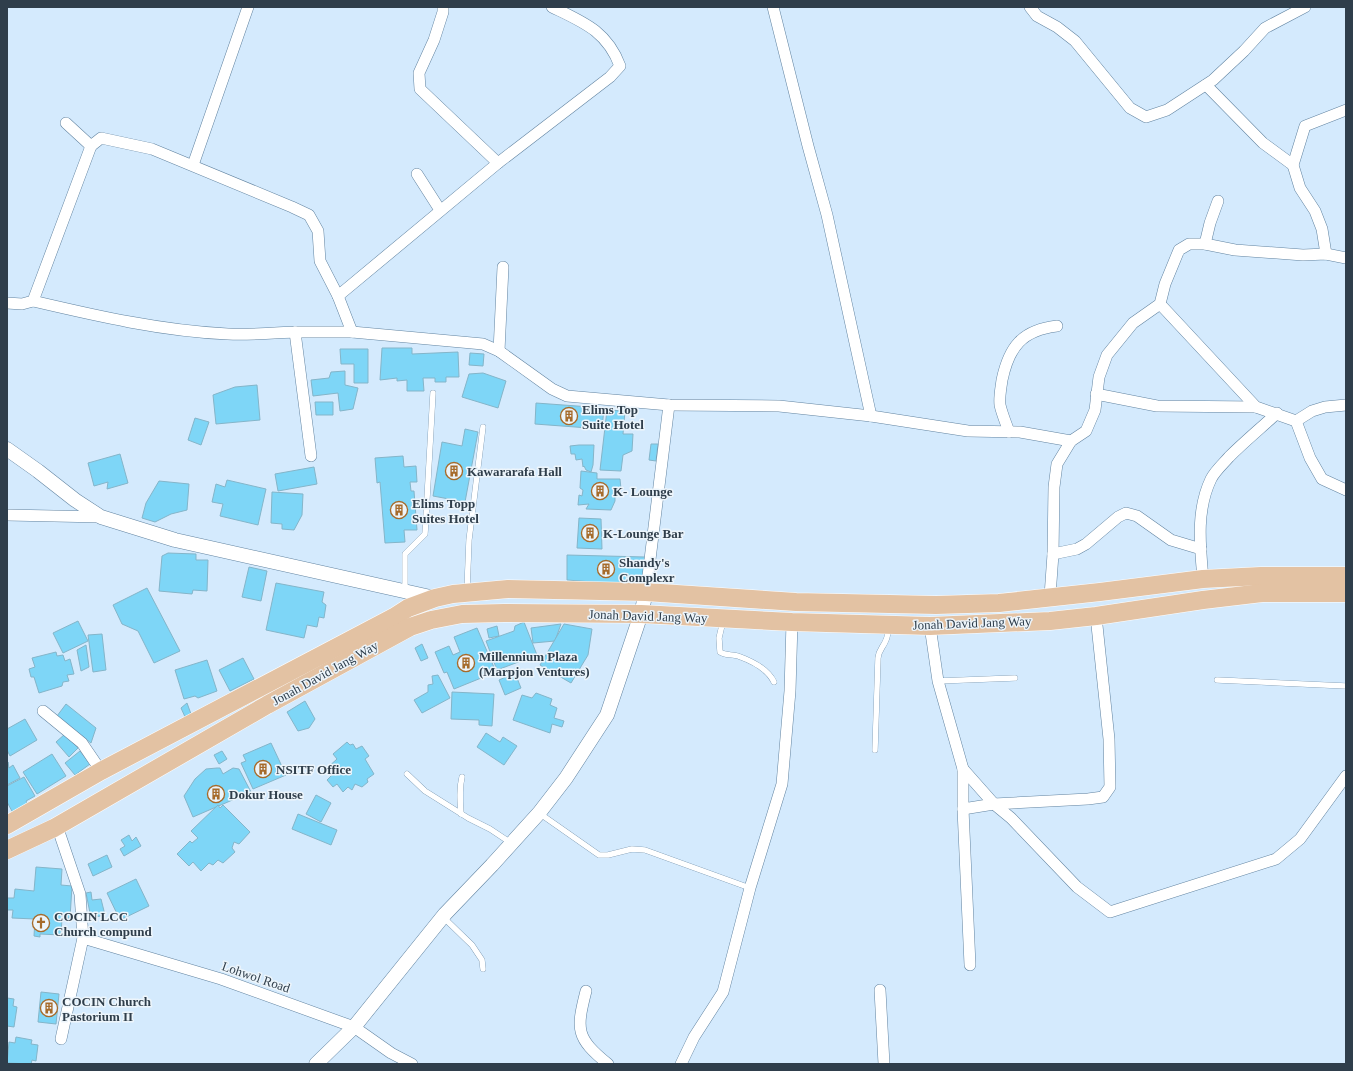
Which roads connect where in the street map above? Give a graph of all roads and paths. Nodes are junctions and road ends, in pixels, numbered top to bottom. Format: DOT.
graph roads {
  1 [pos="248,7"];
  2 [pos="443,7"];
  3 [pos="552,7"];
  4 [pos="773,7"];
  5 [pos="1030,7"];
  6 [pos="1305,7"];
  7 [pos="1206,85"];
  8 [pos="1346,110"];
  9 [pos="66,123"];
  10 [pos="91,146"];
  11 [pos="498,163"];
  12 [pos="193,165"];
  13 [pos="1293,165"];
  14 [pos="417,174"];
  15 [pos="1218,201"];
  16 [pos="440,210"];
  17 [pos="1205,244"];
  18 [pos="1326,254"];
  19 [pos="1346,258"];
  20 [pos="503,267"];
  21 [pos="338,296"];
  22 [pos="34,301"];
  23 [pos="7,303"];
  24 [pos="1160,304"];
  25 [pos="1057,326"];
  26 [pos="295,332"];
  27 [pos="352,332"];
  28 [pos="500,351"];
  29 [pos="433,393"];
  30 [pos="1096,394"];
  31 [pos="669,405"];
  32 [pos="1346,405"];
  33 [pos="1256,407"];
  34 [pos="1277,413"];
  35 [pos="871,416"];
  36 [pos="1296,420"];
  37 [pos="483,427"];
  38 [pos="1010,432"];
  39 [pos="1071,441"];
  40 [pos="7,450"];
  41 [pos="312,456"];
  42 [pos="1346,490"];
  43 [pos="7,515"];
  44 [pos="101,517"];
  45 [pos="1201,549"];
  46 [pos="1053,554"];
  47 [pos="1346,576"];
  48 [pos="1202,579"];
  49 [pos="405,592"];
  50 [pos="467,592"];
  51 [pos="646,592"];
  52 [pos="1346,593"];
  53 [pos="1050,596"];
  54 [pos="434,598"];
  55 [pos="641,614"];
  56 [pos="1096,616"];
  57 [pos="724,619"];
  58 [pos="792,622"];
  59 [pos="888,625"];
  60 [pos="930,626"];
  61 [pos="1015,678"];
  62 [pos="1217,680"];
  63 [pos="774,682"];
  64 [pos="938,682"];
  65 [pos="1346,686"];
  66 [pos="43,711"];
  67 [pos="875,750"];
  68 [pos="963,770"];
  69 [pos="101,771"];
  70 [pos="407,774"];
  71 [pos="1346,776"];
  72 [pos="462,777"];
  73 [pos="994,804"];
  74 [pos="964,809"];
  75 [pos="461,814"];
  76 [pos="539,814"];
  77 [pos="7,825"];
  78 [pos="57,826"];
  79 [pos="512,844"];
  80 [pos="7,850"];
  81 [pos="750,888"];
  82 [pos="442,917"];
  83 [pos="82,938"];
  84 [pos="970,965"];
  85 [pos="483,969"];
  86 [pos="880,990"];
  87 [pos="586,991"];
  88 [pos="354,1027"];
  89 [pos="61,1039"];
  90 [pos="316,1064"];
  91 [pos="412,1064"];
  92 [pos="608,1064"];
  93 [pos="681,1064"];
  94 [pos="884,1064"];
  1 -- 12 [label="street"];
  2 -- 11 [label="street"];
  3 -- 11 [label="street"];
  4 -- 35 [label="street"];
  5 -- 7 [label="street"];
  6 -- 7 [label="street"];
  7 -- 13 [label="street"];
  8 -- 13 [label="street"];
  9 -- 10 [label="street"];
  10 -- 12 [label="street"];
  10 -- 22 [label="street"];
  11 -- 16 [label="street"];
  12 -- 21 [label="street"];
  13 -- 18 [label="street"];
  14 -- 16 [label="street"];
  15 -- 17 [label="street"];
  16 -- 21 [label="street"];
  17 -- 18 [label="street"];
  17 -- 24 [label="street"];
  18 -- 19 [label="street"];
  20 -- 28 [label="street"];
  21 -- 27 [label="street"];
  22 -- 23 [label="street"];
  22 -- 26 [label="street"];
  24 -- 30 [label="street"];
  24 -- 33 [label="street"];
  25 -- 38 [label="street"];
  26 -- 27 [label="street"];
  26 -- 41 [label="street"];
  27 -- 28 [label="street"];
  28 -- 31 [label="street"];
  29 -- 49 [label="lane"];
  30 -- 33 [label="street"];
  30 -- 39 [label="street"];
  31 -- 35 [label="street"];
  31 -- 51 [label="street"];
  32 -- 36 [label="street"];
  33 -- 34 [label="street"];
  34 -- 36 [label="street"];
  34 -- 45 [label="street"];
  35 -- 38 [label="street"];
  36 -- 42 [label="street"];
  37 -- 50 [label="lane"];
  38 -- 39 [label="street"];
  39 -- 46 [label="street"];
  40 -- 44 [label="street"];
  43 -- 44 [label="street"];
  44 -- 49 [label="street"];
  45 -- 46 [label="street"];
  45 -- 48 [label="street"];
  46 -- 53 [label="street"];
  47 -- 48 [label="main road"];
  48 -- 53 [label="main road"];
  49 -- 54 [label="street"];
  50 -- 51 [label="main road"];
  50 -- 54 [label="main road"];
  51 -- 53 [label="main road"];
  51 -- 55 [label="street"];
  52 -- 56 [label="main road, Jonah David Jang Way"];
  54 -- 69 [label="main road"];
  55 -- 57 [label="main road, Jonah David Jang Way"];
  55 -- 76 [label="street"];
  55 -- 78 [label="main road, Jonah David Jang Way"];
  56 -- 60 [label="main road, Jonah David Jang Way"];
  56 -- 73 [label="street"];
  57 -- 58 [label="main road, Jonah David Jang Way"];
  57 -- 63 [label="lane"];
  58 -- 59 [label="main road, Jonah David Jang Way"];
  58 -- 81 [label="street"];
  59 -- 60 [label="main road, Jonah David Jang Way"];
  59 -- 67 [label="lane"];
  60 -- 64 [label="street"];
  61 -- 64 [label="lane"];
  62 -- 65 [label="lane"];
  64 -- 68 [label="street"];
  66 -- 69 [label="street"];
  68 -- 73 [label="street"];
  68 -- 74 [label="street"];
  69 -- 77 [label="main road"];
  70 -- 75 [label="lane"];
  71 -- 73 [label="street"];
  72 -- 75 [label="lane"];
  73 -- 74 [label="street"];
  74 -- 84 [label="street"];
  75 -- 79 [label="lane"];
  76 -- 79 [label="street"];
  76 -- 81 [label="lane"];
  78 -- 80 [label="main road, Jonah David Jang Way"];
  78 -- 83 [label="street"];
  79 -- 82 [label="street"];
  81 -- 93 [label="street"];
  82 -- 85 [label="lane"];
  82 -- 88 [label="street"];
  83 -- 88 [label="street, Lohwol Road"];
  83 -- 89 [label="street"];
  86 -- 94 [label="street"];
  87 -- 92 [label="street"];
  88 -- 90 [label="street"];
  88 -- 91 [label="street, Lohwol Road"];
}
